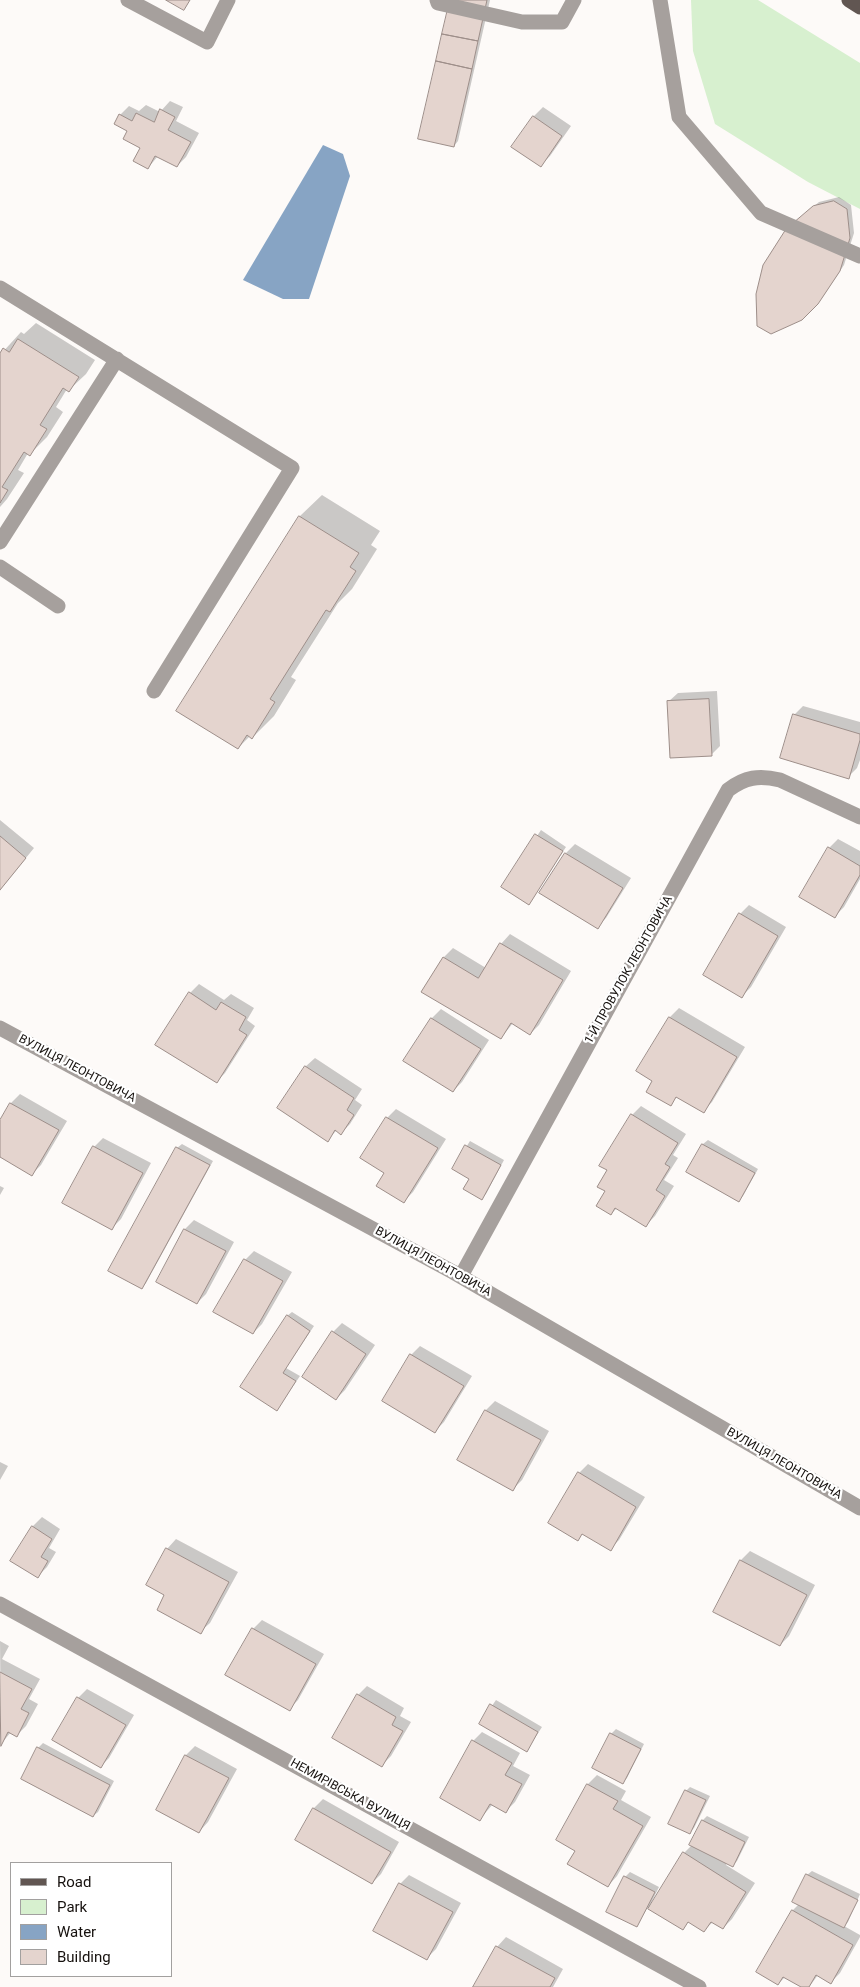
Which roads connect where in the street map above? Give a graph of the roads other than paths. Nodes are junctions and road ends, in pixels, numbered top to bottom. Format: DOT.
graph roads {
  1 [pos="128,0"];
  2 [pos="228,0"];
  3 [pos="436,0"];
  4 [pos="574,0"];
  5 [pos="660,0"];
  6 [pos="849,0"];
  7 [pos="860,7"];
  8 [pos="860,256"];
  9 [pos="0,288"];
  10 [pos="116,360"];
  11 [pos="0,542"];
  12 [pos="0,567"];
  13 [pos="58,606"];
  14 [pos="154,692"];
  15 [pos="860,817"];
  16 [pos="0,1028"];
  17 [pos="461,1276"];
  18 [pos="859,1504"];
  19 [pos="0,1604"];
  20 [pos="699,1987"];
  1 -- 2 [label="street"];
  3 -- 4 [label="street"];
  5 -- 8 [label="street"];
  6 -- 7 [label="main road"];
  9 -- 10 [label="street"];
  10 -- 11 [label="street"];
  10 -- 14 [label="street"];
  12 -- 13 [label="street"];
  15 -- 17 [label="street, 1-Й ПРОВУЛОК ЛЕОНТОВИЧА"];
  16 -- 17 [label="street, ВУЛИЦЯ ЛЕОНТОВИЧА"];
  17 -- 18 [label="street, ВУЛИЦЯ ЛЕОНТОВИЧА"];
  19 -- 20 [label="street, НЕМИРІВСЬКА ВУЛИЦЯ"];
}
